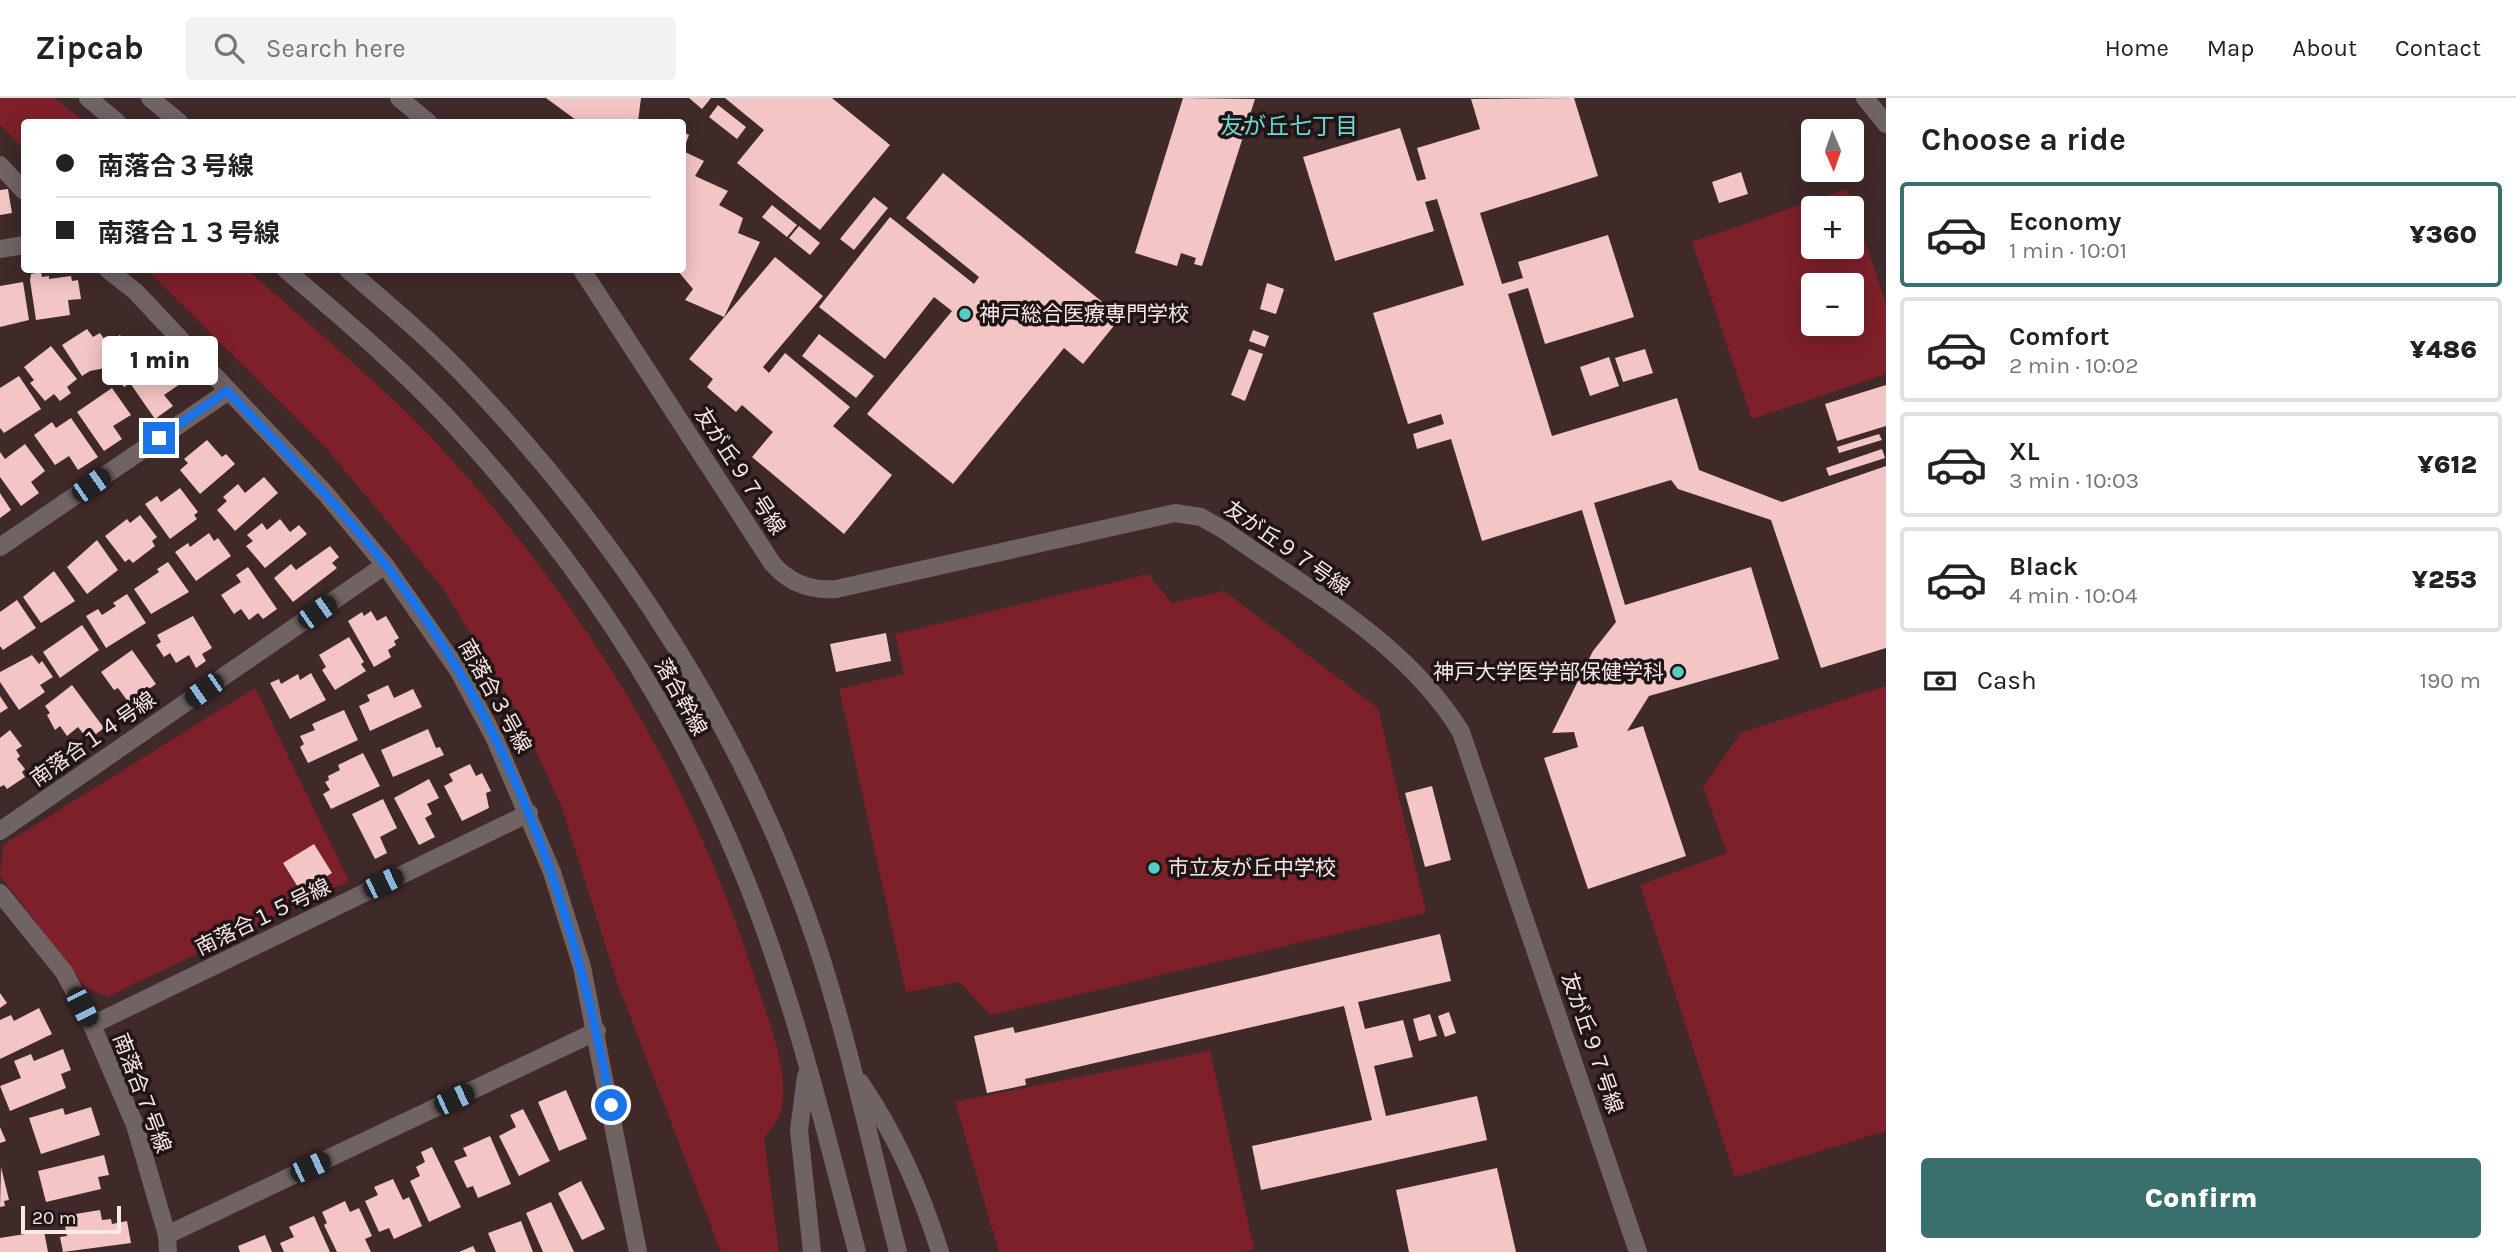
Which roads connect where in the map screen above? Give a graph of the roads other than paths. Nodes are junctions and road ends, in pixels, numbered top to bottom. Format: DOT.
graph roads {
  1 [pos="88,98"];
  2 [pos="150,98"];
  3 [pos="399,98"];
  4 [pos="1865,98"];
  5 [pos="113,119"];
  6 [pos="175,119"];
  7 [pos="424,119"];
  8 [pos="1886,124"];
  9 [pos="0,164"];
  10 [pos="21,188"];
  11 [pos="21,246"];
  12 [pos="0,249"];
  13 [pos="112,273"];
  14 [pos="289,273"];
  15 [pos="351,273"];
  16 [pos="584,273"];
  17 [pos="227,391"];
  18 [pos="0,547"];
  19 [pos="385,565"];
  20 [pos="529,813"];
  21 [pos="0,831"];
  22 [pos="0,893"];
  23 [pos="92,1025"];
  24 [pos="597,1031"];
  25 [pos="807,1066"];
  26 [pos="852,1071"];
  27 [pos="167,1244"];
  28 [pos="638,1252"];
  29 [pos="812,1252"];
  30 [pos="857,1252"];
  31 [pos="898,1252"];
  32 [pos="940,1252"];
  33 [pos="1638,1252"];
  1 -- 5 [label="street"];
  2 -- 6 [label="street"];
  3 -- 7 [label="street"];
  4 -- 8 [label="street"];
  9 -- 10 [label="street"];
  11 -- 12 [label="street"];
  13 -- 17 [label="street, 南落合３号線"];
  14 -- 25 [label="street, 落合幹線"];
  15 -- 26 [label="street, 落合幹線"];
  16 -- 33 [label="street, 友が丘９７号線"];
  17 -- 18 [label="street"];
  17 -- 19 [label="street, 南落合３号線"];
  19 -- 20 [label="street, 南落合３号線"];
  19 -- 21 [label="street, 南落合１４号線"];
  20 -- 23 [label="street, 南落合１５号線"];
  20 -- 24 [label="street, 南落合３号線"];
  22 -- 23 [label="street, 南落合７号線"];
  23 -- 27 [label="street, 南落合７号線"];
  24 -- 27 [label="street"];
  24 -- 28 [label="street, 南落合３号線"];
  25 -- 29 [label="street"];
  25 -- 30 [label="street, 落合幹線"];
  26 -- 31 [label="street, 落合幹線"];
  26 -- 32 [label="street"];
}
